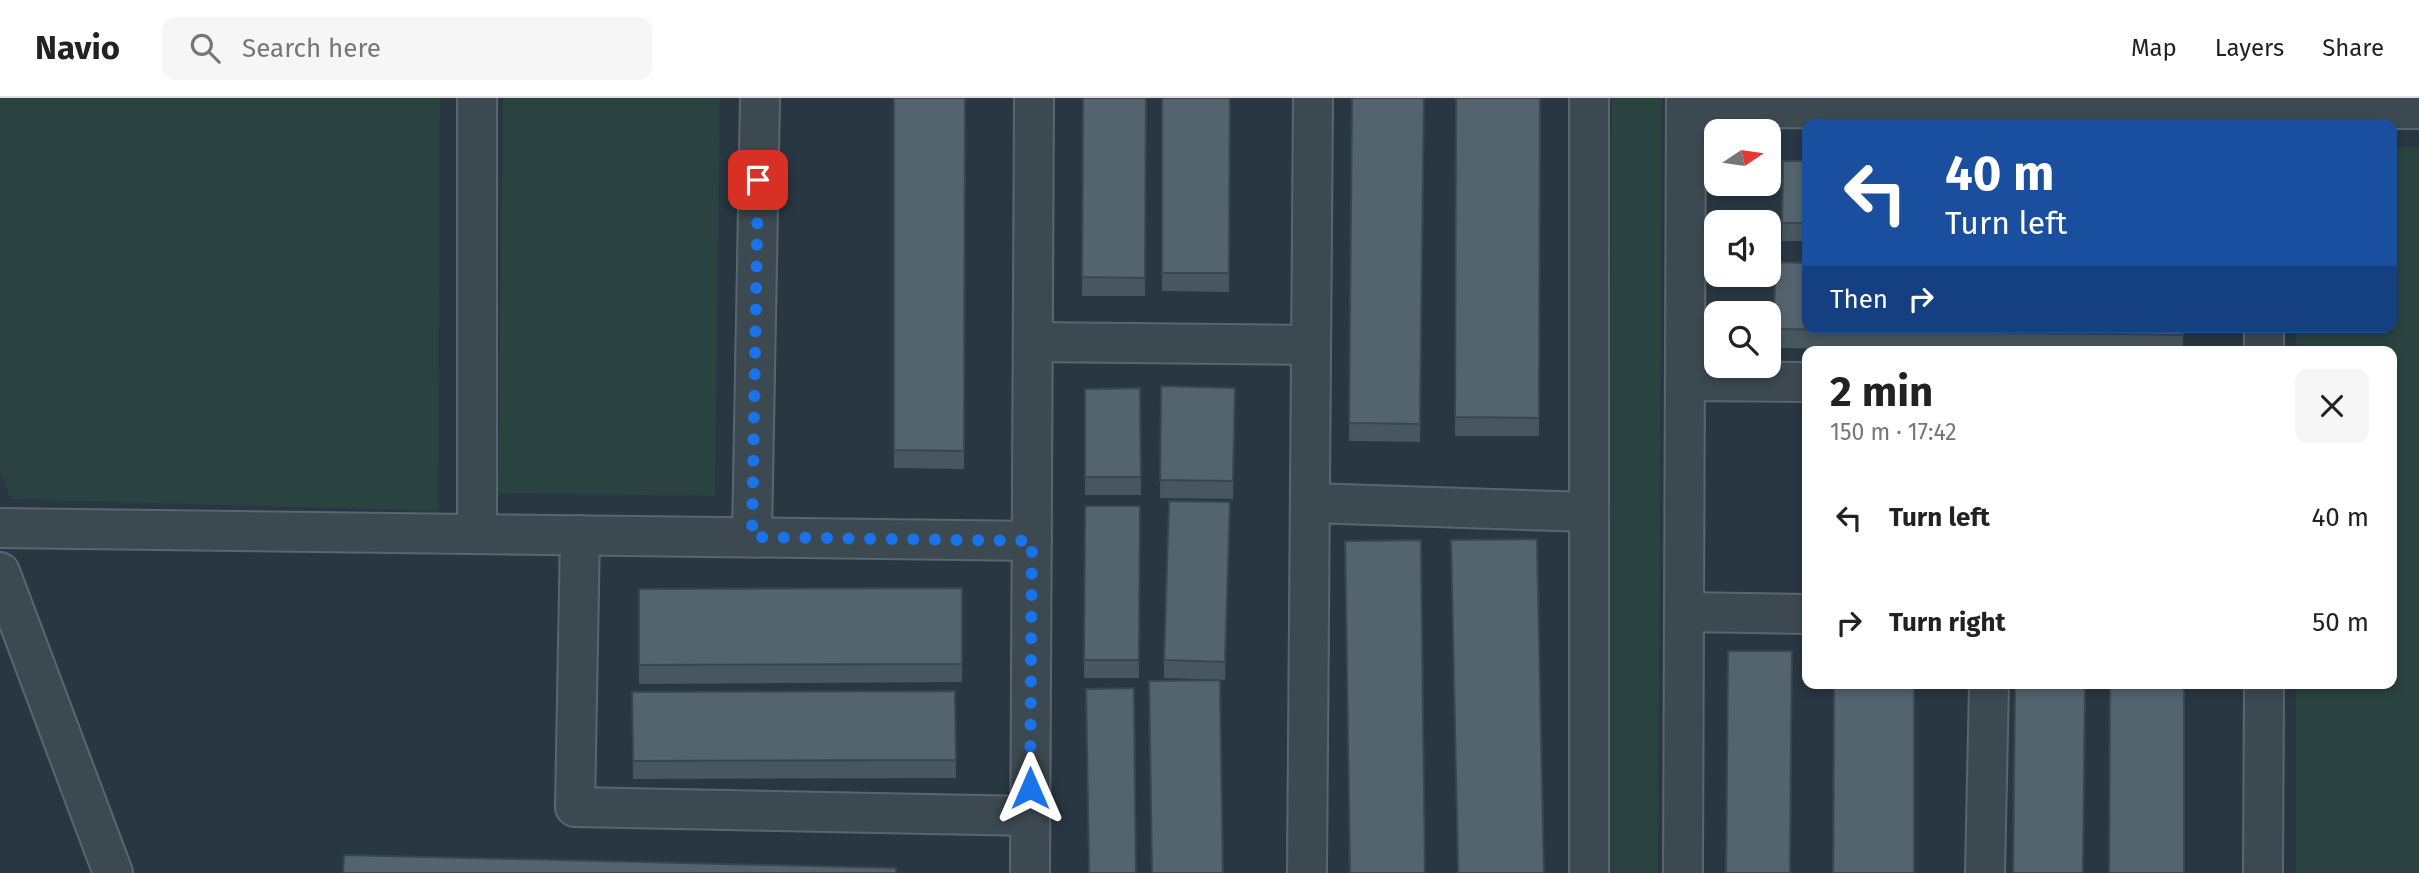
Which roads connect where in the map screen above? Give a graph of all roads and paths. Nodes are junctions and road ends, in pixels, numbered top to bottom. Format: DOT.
graph roads {
  1 [pos="477,98"];
  2 [pos="760,98"];
  3 [pos="1034,98"];
  4 [pos="1313,98"];
  5 [pos="1589,98"];
  6 [pos="1686,103"];
  7 [pos="1977,103"];
  8 [pos="2419,109"];
  9 [pos="2264,116"];
  10 [pos="1033,342"];
  11 [pos="1311,345"];
  12 [pos="1685,381"];
  13 [pos="1802,382"];
  14 [pos="1310,503"];
  15 [pos="1589,512"];
  16 [pos="0,528"];
  17 [pos="477,534"];
  18 [pos="580,535"];
  19 [pos="752,537"];
  20 [pos="1032,541"];
  21 [pos="0,572"];
  22 [pos="1685,612"];
  23 [pos="1802,614"];
  24 [pos="1989,689"];
  25 [pos="2264,689"];
  26 [pos="1030,816"];
  27 [pos="113,873"];
  28 [pos="1030,873"];
  29 [pos="1307,873"];
  30 [pos="1589,873"];
  31 [pos="1683,873"];
  32 [pos="1985,873"];
  33 [pos="2263,873"];
  1 -- 17 [label="street"];
  2 -- 19 [label="street"];
  3 -- 10 [label="street"];
  4 -- 11 [label="street"];
  5 -- 15 [label="street"];
  6 -- 7 [label="street"];
  6 -- 12 [label="street"];
  7 -- 9 [label="street"];
  8 -- 9 [label="street"];
  10 -- 11 [label="street"];
  10 -- 20 [label="street"];
  11 -- 14 [label="street"];
  12 -- 13 [label="street"];
  12 -- 22 [label="street"];
  14 -- 15 [label="street"];
  14 -- 29 [label="street"];
  15 -- 30 [label="street"];
  16 -- 17 [label="street"];
  17 -- 18 [label="street"];
  18 -- 19 [label="street"];
  18 -- 26 [label="street"];
  19 -- 20 [label="street"];
  20 -- 26 [label="street"];
  21 -- 27 [label="street"];
  22 -- 23 [label="street"];
  22 -- 31 [label="street"];
  24 -- 32 [label="street"];
  25 -- 33 [label="street"];
  26 -- 28 [label="street"];
}
